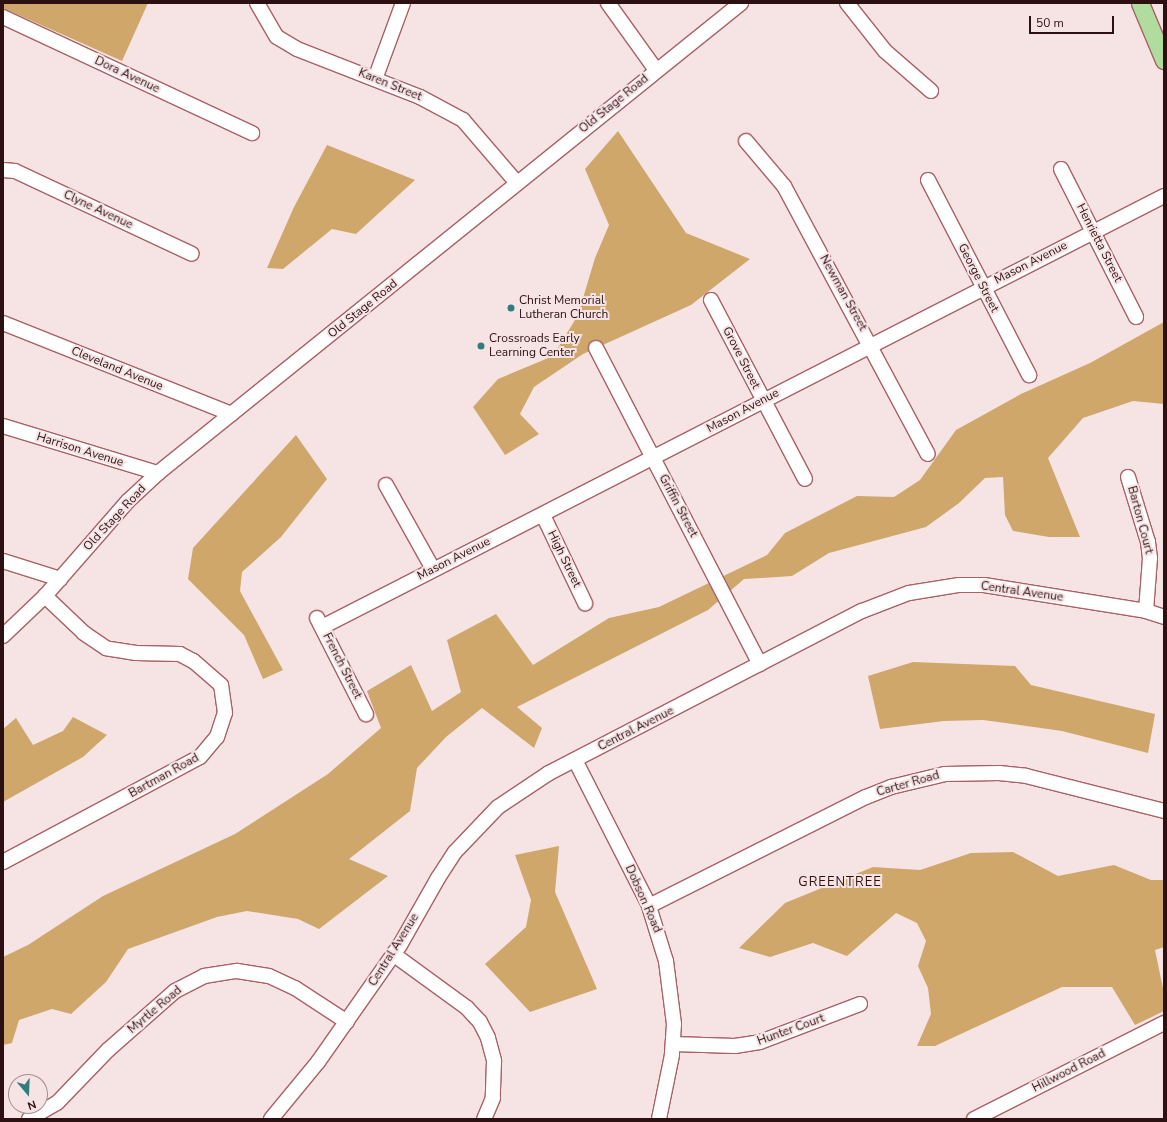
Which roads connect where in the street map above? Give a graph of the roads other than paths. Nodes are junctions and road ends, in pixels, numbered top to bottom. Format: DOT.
graph roads {
  1 [pos="257,3"];
  2 [pos="403,3"];
  3 [pos="608,3"];
  4 [pos="741,3"];
  5 [pos="846,3"];
  6 [pos="1140,3"];
  7 [pos="3,17"];
  8 [pos="1164,60"];
  9 [pos="656,70"];
  10 [pos="374,79"];
  11 [pos="931,91"];
  12 [pos="252,133"];
  13 [pos="746,141"];
  14 [pos="1061,169"];
  15 [pos="3,170"];
  16 [pos="928,180"];
  17 [pos="517,183"];
  18 [pos="1164,196"];
  19 [pos="1093,231"];
  20 [pos="192,254"];
  21 [pos="983,288"];
  22 [pos="711,300"];
  23 [pos="1136,317"];
  24 [pos="3,323"];
  25 [pos="872,344"];
  26 [pos="596,348"];
  27 [pos="1029,375"];
  28 [pos="762,400"];
  29 [pos="232,414"];
  30 [pos="3,426"];
  31 [pos="928,454"];
  32 [pos="652,458"];
  33 [pos="158,473"];
  34 [pos="1128,477"];
  35 [pos="804,479"];
  36 [pos="386,485"];
  37 [pos="543,515"];
  38 [pos="3,561"];
  39 [pos="433,569"];
  40 [pos="60,578"];
  41 [pos="45,596"];
  42 [pos="585,603"];
  43 [pos="1146,611"];
  44 [pos="1164,617"];
  45 [pos="319,622"];
  46 [pos="1164,622"];
  47 [pos="3,636"];
  48 [pos="760,664"];
  49 [pos="366,714"];
  50 [pos="575,760"];
  51 [pos="1164,811"];
  52 [pos="3,862"];
  53 [pos="649,906"];
  54 [pos="394,954"];
  55 [pos="860,1004"];
  56 [pos="347,1022"];
  57 [pos="1164,1023"];
  58 [pos="673,1044"];
  59 [pos="28,1119"];
  60 [pos="271,1119"];
  61 [pos="484,1119"];
  62 [pos="659,1119"];
  63 [pos="974,1119"];
  1 -- 10 [label="street, Karen Street"];
  2 -- 10 [label="street"];
  3 -- 9 [label="street"];
  4 -- 9 [label="street, Old Stage Road"];
  5 -- 11 [label="street"];
  6 -- 8 [label="main road"];
  7 -- 12 [label="street, Dora Avenue"];
  9 -- 17 [label="street, Old Stage Road"];
  10 -- 17 [label="street, Karen Street"];
  13 -- 25 [label="street, Newman Street"];
  14 -- 19 [label="street, Henrietta Street"];
  15 -- 20 [label="street, Clyne Avenue"];
  16 -- 21 [label="street, George Street"];
  17 -- 29 [label="street, Old Stage Road"];
  18 -- 19 [label="street, Mason Avenue"];
  19 -- 21 [label="street, Mason Avenue"];
  19 -- 23 [label="street, Henrietta Street"];
  21 -- 25 [label="street, Mason Avenue"];
  21 -- 27 [label="street, George Street"];
  22 -- 28 [label="street, Grove Street"];
  24 -- 29 [label="street, Cleveland Avenue"];
  25 -- 28 [label="street, Mason Avenue"];
  25 -- 31 [label="street, Newman Street"];
  26 -- 32 [label="street, Griffin Street"];
  28 -- 32 [label="street, Mason Avenue"];
  28 -- 35 [label="street, Grove Street"];
  29 -- 33 [label="street, Old Stage Road"];
  30 -- 33 [label="street, Harrison Avenue"];
  32 -- 37 [label="street, Mason Avenue"];
  32 -- 48 [label="street, Griffin Street"];
  33 -- 40 [label="street, Old Stage Road"];
  34 -- 43 [label="street, Barton Court"];
  36 -- 39 [label="street"];
  37 -- 39 [label="street, Mason Avenue"];
  37 -- 42 [label="street, High Street"];
  38 -- 40 [label="street"];
  39 -- 45 [label="street, Mason Avenue"];
  40 -- 41 [label="street, Old Stage Road"];
  41 -- 47 [label="street, Old Stage Road"];
  41 -- 52 [label="street, Bartman Road"];
  43 -- 44 [label="street, Central Avenue"];
  43 -- 46 [label="street, Central Avenue"];
  43 -- 48 [label="street, Central Avenue"];
  45 -- 49 [label="street, French Street"];
  48 -- 50 [label="street, Central Avenue"];
  50 -- 53 [label="street, Dobson Road"];
  50 -- 54 [label="street, Central Avenue"];
  51 -- 53 [label="street, Carter Road"];
  53 -- 58 [label="street, Dobson Road"];
  54 -- 56 [label="street, Central Avenue"];
  54 -- 61 [label="street"];
  55 -- 58 [label="street, Hunter Court"];
  56 -- 59 [label="street, Myrtle Road"];
  56 -- 60 [label="street, Central Avenue"];
  57 -- 63 [label="street, Hillwood Road"];
  58 -- 62 [label="street, Dobson Road"];
}
